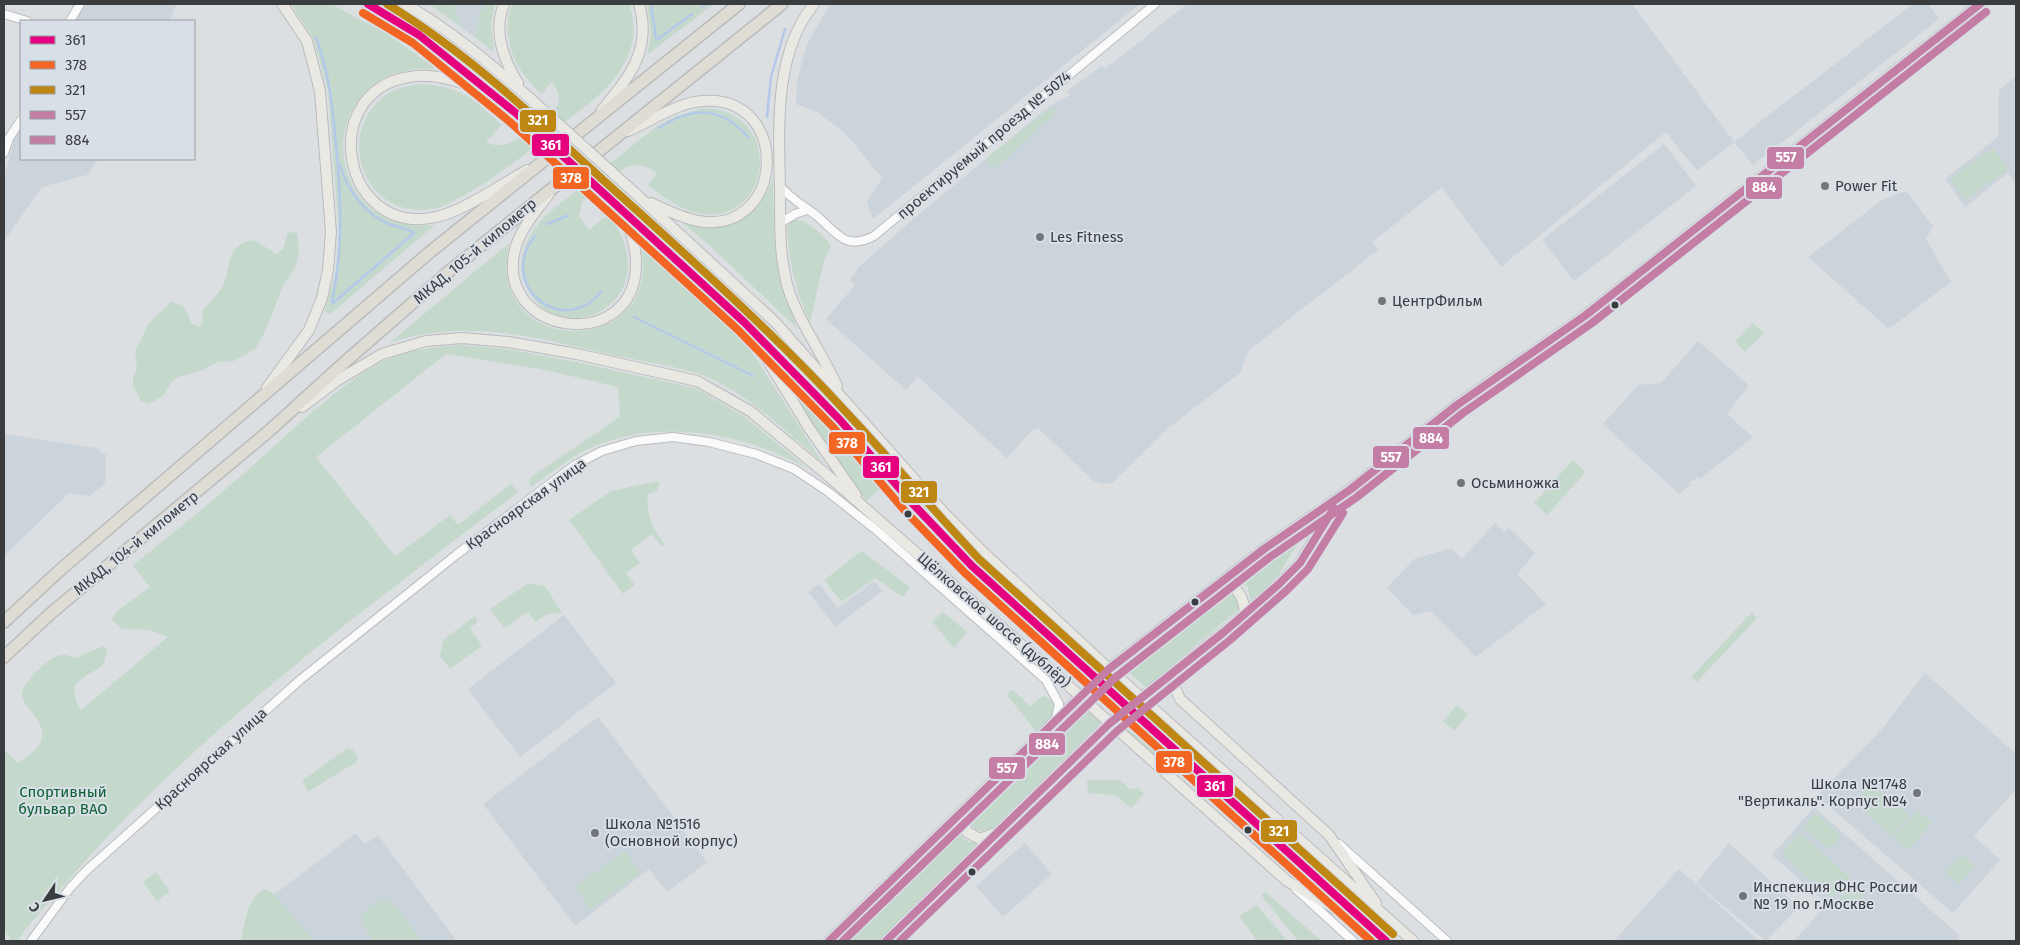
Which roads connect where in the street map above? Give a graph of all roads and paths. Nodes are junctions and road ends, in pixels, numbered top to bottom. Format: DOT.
graph roads {
  1 [pos="80,4"];
  2 [pos="282,4"];
  3 [pos="368,4"];
  4 [pos="406,4"];
  5 [pos="504,4"];
  6 [pos="639,4"];
  7 [pos="738,4"];
  8 [pos="782,4"];
  9 [pos="814,4"];
  10 [pos="1155,4"];
  11 [pos="1980,4"];
  12 [pos="4,14"];
  13 [pos="24,20"];
  14 [pos="71,20"];
  15 [pos="491,93"];
  16 [pos="529,97"];
  17 [pos="597,116"];
  18 [pos="20,122"];
  19 [pos="614,138"];
  20 [pos="4,153"];
  21 [pos="541,162"];
  22 [pos="558,183"];
  23 [pos="780,186"];
  24 [pos="638,195"];
  25 [pos="620,207"];
  26 [pos="807,210"];
  27 [pos="780,222"];
  28 [pos="744,322"];
  29 [pos="842,397"];
  30 [pos="251,407"];
  31 [pos="269,431"];
  32 [pos="1351,489"];
  33 [pos="879,520"];
  34 [pos="1222,582"];
  35 [pos="1245,615"];
  36 [pos="4,622"];
  37 [pos="4,657"];
  38 [pos="1109,669"];
  39 [pos="1178,669"];
  40 [pos="1096,680"];
  41 [pos="1080,696"];
  42 [pos="1141,698"];
  43 [pos="1127,708"];
  44 [pos="1056,718"];
  45 [pos="1110,723"];
  46 [pos="968,804"];
  47 [pos="997,832"];
  48 [pos="1329,835"];
  49 [pos="1287,881"];
  50 [pos="1386,918"];
  51 [pos="1374,931"];
  52 [pos="32,941"];
  53 [pos="829,941"];
  54 [pos="886,941"];
  55 [pos="1353,941"];
  56 [pos="1386,941"];
  57 [pos="1413,941"];
  58 [pos="1447,941"];
  1 -- 14 [label="street"];
  2 -- 30 [label="main road"];
  3 -- 15 [label="main road"];
  4 -- 16 [label="main road"];
  5 -- 16 [label="main road"];
  6 -- 17 [label="main road"];
  7 -- 17 [label="highway, МКАД, 105-й километр"];
  8 -- 19 [label="highway, МКАД, 105-й километр"];
  9 -- 23 [label="main road"];
  10 -- 26 [label="street, проектируемый проезд № 5074"];
  11 -- 32 [label="main road"];
  12 -- 13 [label="street"];
  15 -- 21 [label="main road"];
  15 -- 25 [label="main road, bridge"];
  16 -- 24 [label="main road, bridge"];
  17 -- 21 [label="highway, МКАД, 105-й километр"];
  18 -- 20 [label="street"];
  19 -- 22 [label="highway, МКАД, 105-й километр"];
  19 -- 24 [label="main road"];
  21 -- 30 [label="highway, МКАД, 105-й километр"];
  22 -- 25 [label="main road"];
  22 -- 31 [label="highway, МКАД, 105-й километр"];
  23 -- 26 [label="street, проектируемый проезд № 5074"];
  23 -- 27 [label="main road"];
  24 -- 29 [label="main road"];
  25 -- 28 [label="main road"];
  26 -- 27 [label="street"];
  27 -- 29 [label="main road"];
  28 -- 33 [label="main road"];
  28 -- 40 [label="main road"];
  29 -- 38 [label="main road"];
  30 -- 36 [label="highway, МКАД, 104-й километр"];
  31 -- 33 [label="main road"];
  31 -- 37 [label="highway, МКАД, 104-й километр"];
  32 -- 34 [label="main road"];
  32 -- 35 [label="main road"];
  33 -- 41 [label="main road, Щёлковское шоссе (дублёр)"];
  34 -- 35 [label="main road"];
  34 -- 38 [label="main road"];
  35 -- 39 [label="main road"];
  38 -- 40 [label="main road"];
  38 -- 42 [label="main road"];
  39 -- 42 [label="main road"];
  39 -- 48 [label="main road"];
  40 -- 41 [label="main road"];
  40 -- 43 [label="main road"];
  41 -- 44 [label="main road"];
  41 -- 45 [label="main road, Щёлковское шоссе (дублёр)"];
  42 -- 43 [label="main road"];
  42 -- 50 [label="main road"];
  43 -- 45 [label="main road"];
  43 -- 51 [label="main road"];
  44 -- 46 [label="main road"];
  44 -- 52 [label="street, Красноярская улица"];
  45 -- 47 [label="main road"];
  45 -- 49 [label="main road, Щёлковское шоссе (дублёр)"];
  46 -- 47 [label="main road"];
  46 -- 53 [label="main road"];
  47 -- 54 [label="main road"];
  48 -- 50 [label="main road"];
  48 -- 58 [label="street"];
  49 -- 51 [label="main road, Щёлковское шоссе (дублёр)"];
  49 -- 55 [label="street, Щёлковское шоссе (дублёр)"];
  50 -- 57 [label="main road"];
  51 -- 56 [label="main road"];
}
